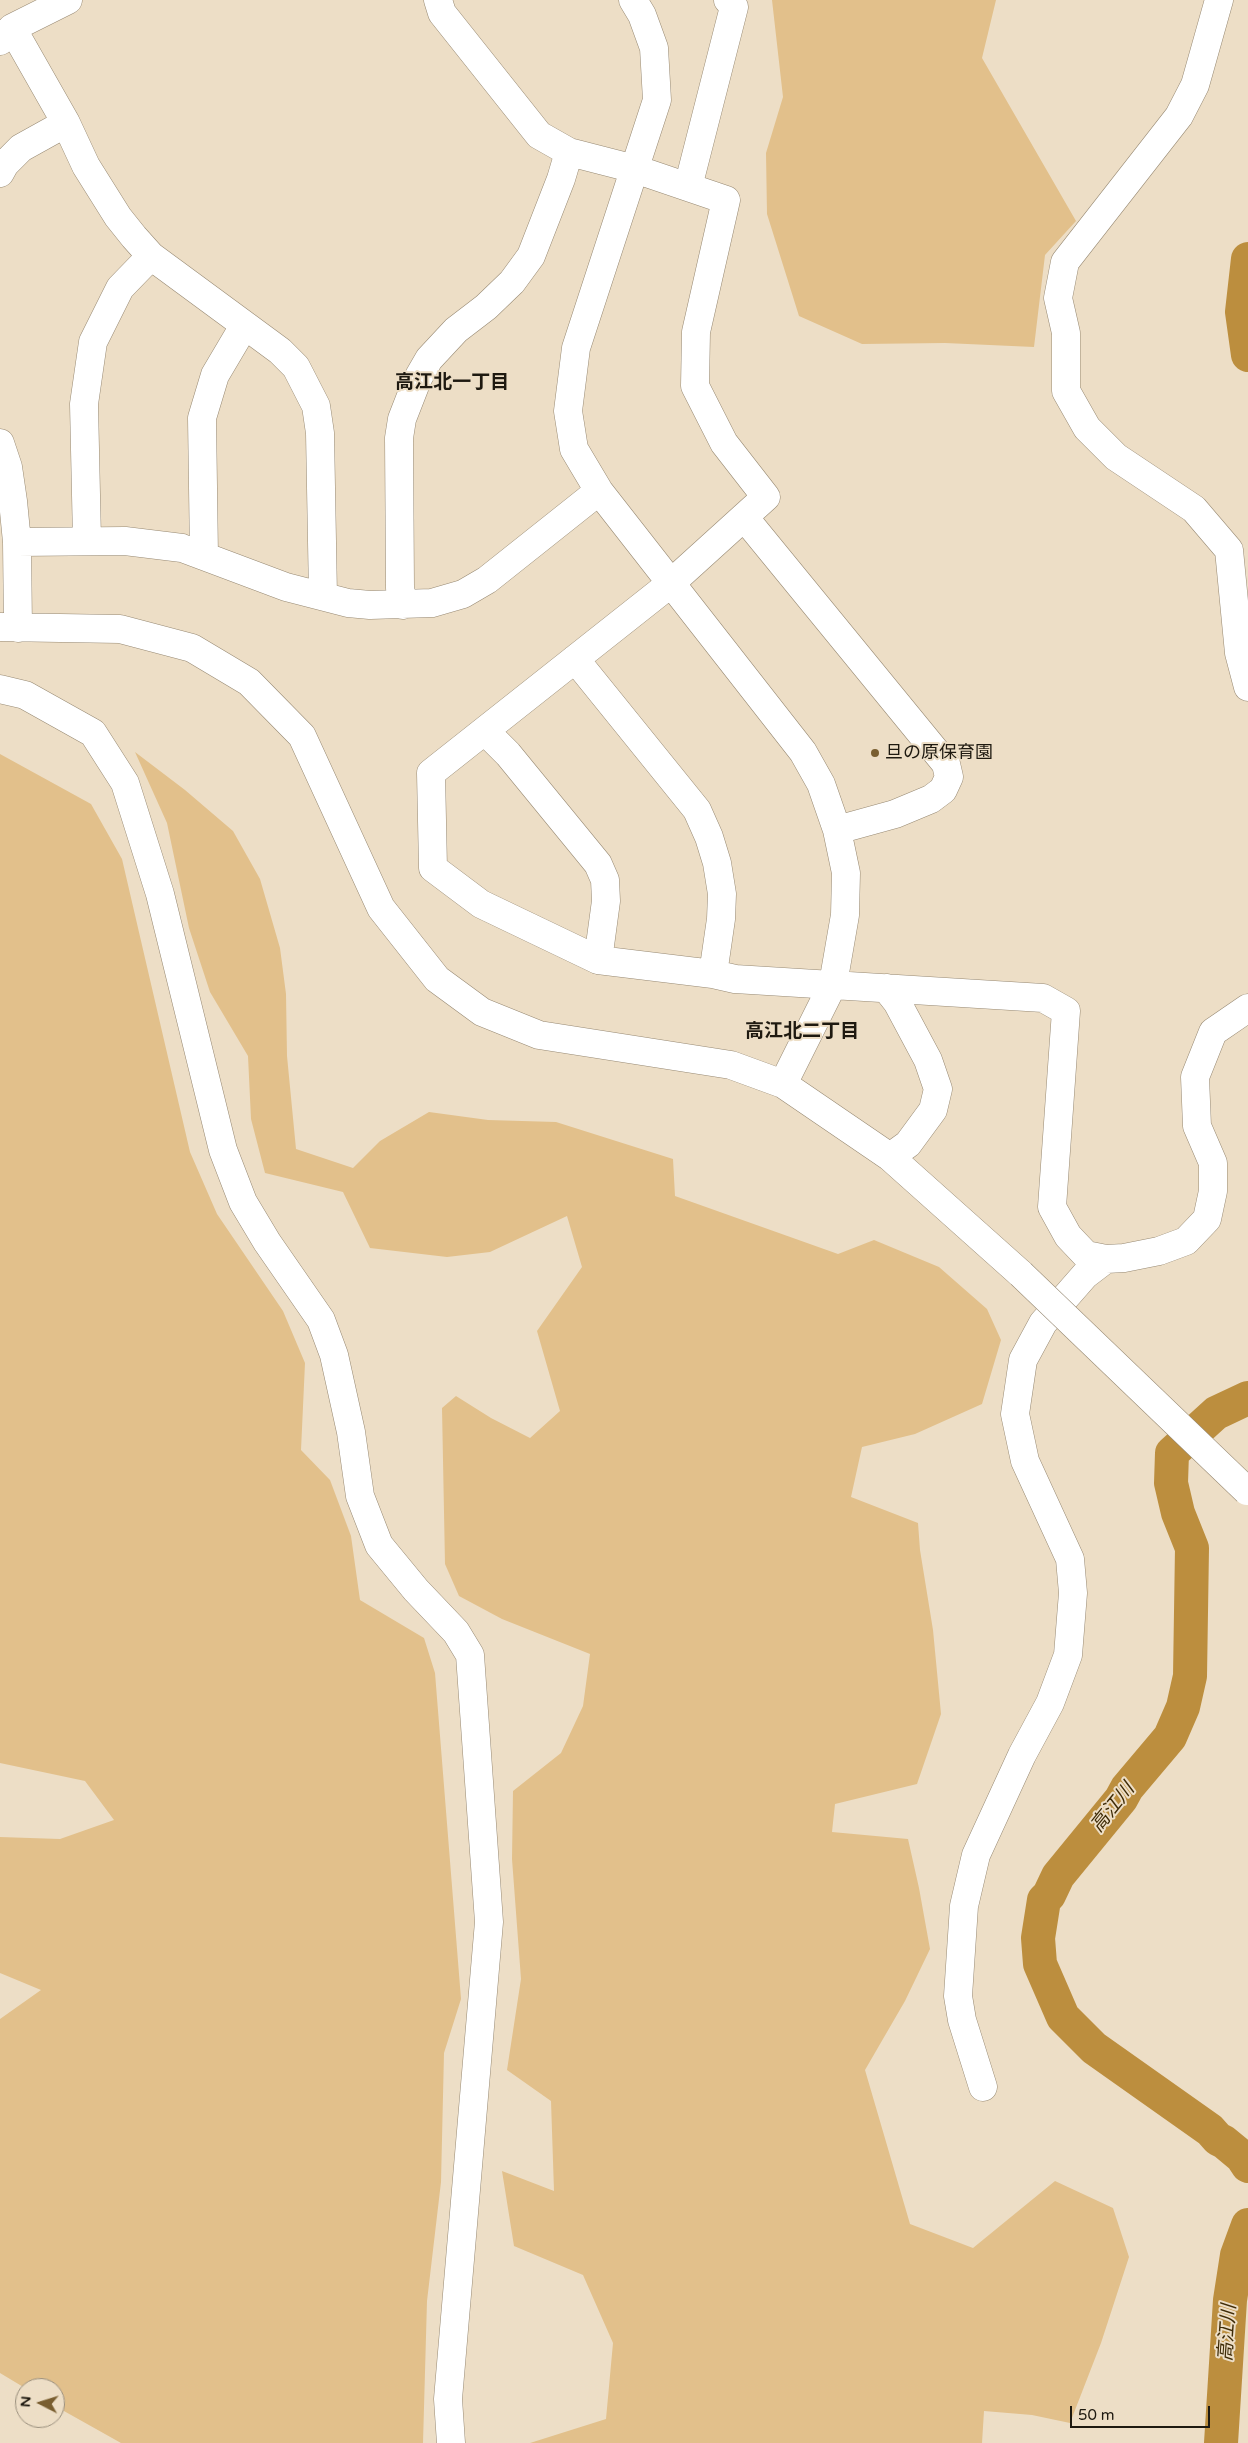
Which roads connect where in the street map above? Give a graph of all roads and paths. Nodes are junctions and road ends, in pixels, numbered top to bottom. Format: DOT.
graph roads {
  1 [pos="68,0"];
  2 [pos="438,0"];
  3 [pos="633,0"];
  4 [pos="728,0"];
  5 [pos="1219,0"];
  6 [pos="6,34"];
  7 [pos="66,123"];
  8 [pos="569,152"];
  9 [pos="635,169"];
  10 [pos="0,172"];
  11 [pos="688,187"];
  12 [pos="151,256"];
  13 [pos="244,326"];
  14 [pos="0,443"];
  15 [pos="599,491"];
  16 [pos="744,517"];
  17 [pos="86,540"];
  18 [pos="17,542"];
  19 [pos="204,556"];
  20 [pos="670,584"];
  21 [pos="323,596"];
  22 [pos="403,605"];
  23 [pos="9,627"];
  24 [pos="575,659"];
  25 [pos="1248,687"];
  26 [pos="0,689"];
  27 [pos="485,731"];
  28 [pos="837,830"];
  29 [pos="598,960"];
  30 [pos="713,974"];
  31 [pos="833,984"];
  32 [pos="886,988"];
  33 [pos="1248,1008"];
  34 [pos="783,1084"];
  35 [pos="890,1158"];
  36 [pos="1106,1259"];
  37 [pos="1247,1491"];
  38 [pos="983,2087"];
  39 [pos="451,2443"];
  1 -- 6 [label="street"];
  2 -- 8 [label="street"];
  3 -- 9 [label="street"];
  4 -- 11 [label="street"];
  5 -- 25 [label="street"];
  6 -- 7 [label="street"];
  7 -- 10 [label="street"];
  7 -- 12 [label="street"];
  8 -- 9 [label="street"];
  8 -- 22 [label="street"];
  9 -- 11 [label="street"];
  9 -- 15 [label="street"];
  11 -- 16 [label="street"];
  12 -- 13 [label="street"];
  12 -- 17 [label="street"];
  13 -- 19 [label="street"];
  13 -- 21 [label="street"];
  14 -- 18 [label="street"];
  15 -- 20 [label="street"];
  15 -- 22 [label="street"];
  16 -- 20 [label="street"];
  16 -- 28 [label="street"];
  17 -- 18 [label="street"];
  17 -- 19 [label="street"];
  18 -- 23 [label="street"];
  19 -- 21 [label="street"];
  20 -- 24 [label="street"];
  20 -- 28 [label="street"];
  21 -- 22 [label="street"];
  23 -- 34 [label="street"];
  24 -- 27 [label="street"];
  24 -- 30 [label="street"];
  26 -- 39 [label="street"];
  27 -- 29 [label="street"];
  27 -- 29 [label="street"];
  28 -- 31 [label="street"];
  29 -- 30 [label="street"];
  30 -- 31 [label="street"];
  31 -- 32 [label="street"];
  31 -- 34 [label="street"];
  32 -- 35 [label="street"];
  32 -- 36 [label="street"];
  33 -- 36 [label="street"];
  34 -- 35 [label="street"];
  35 -- 37 [label="street, bridge"];
  36 -- 38 [label="street"];
}
